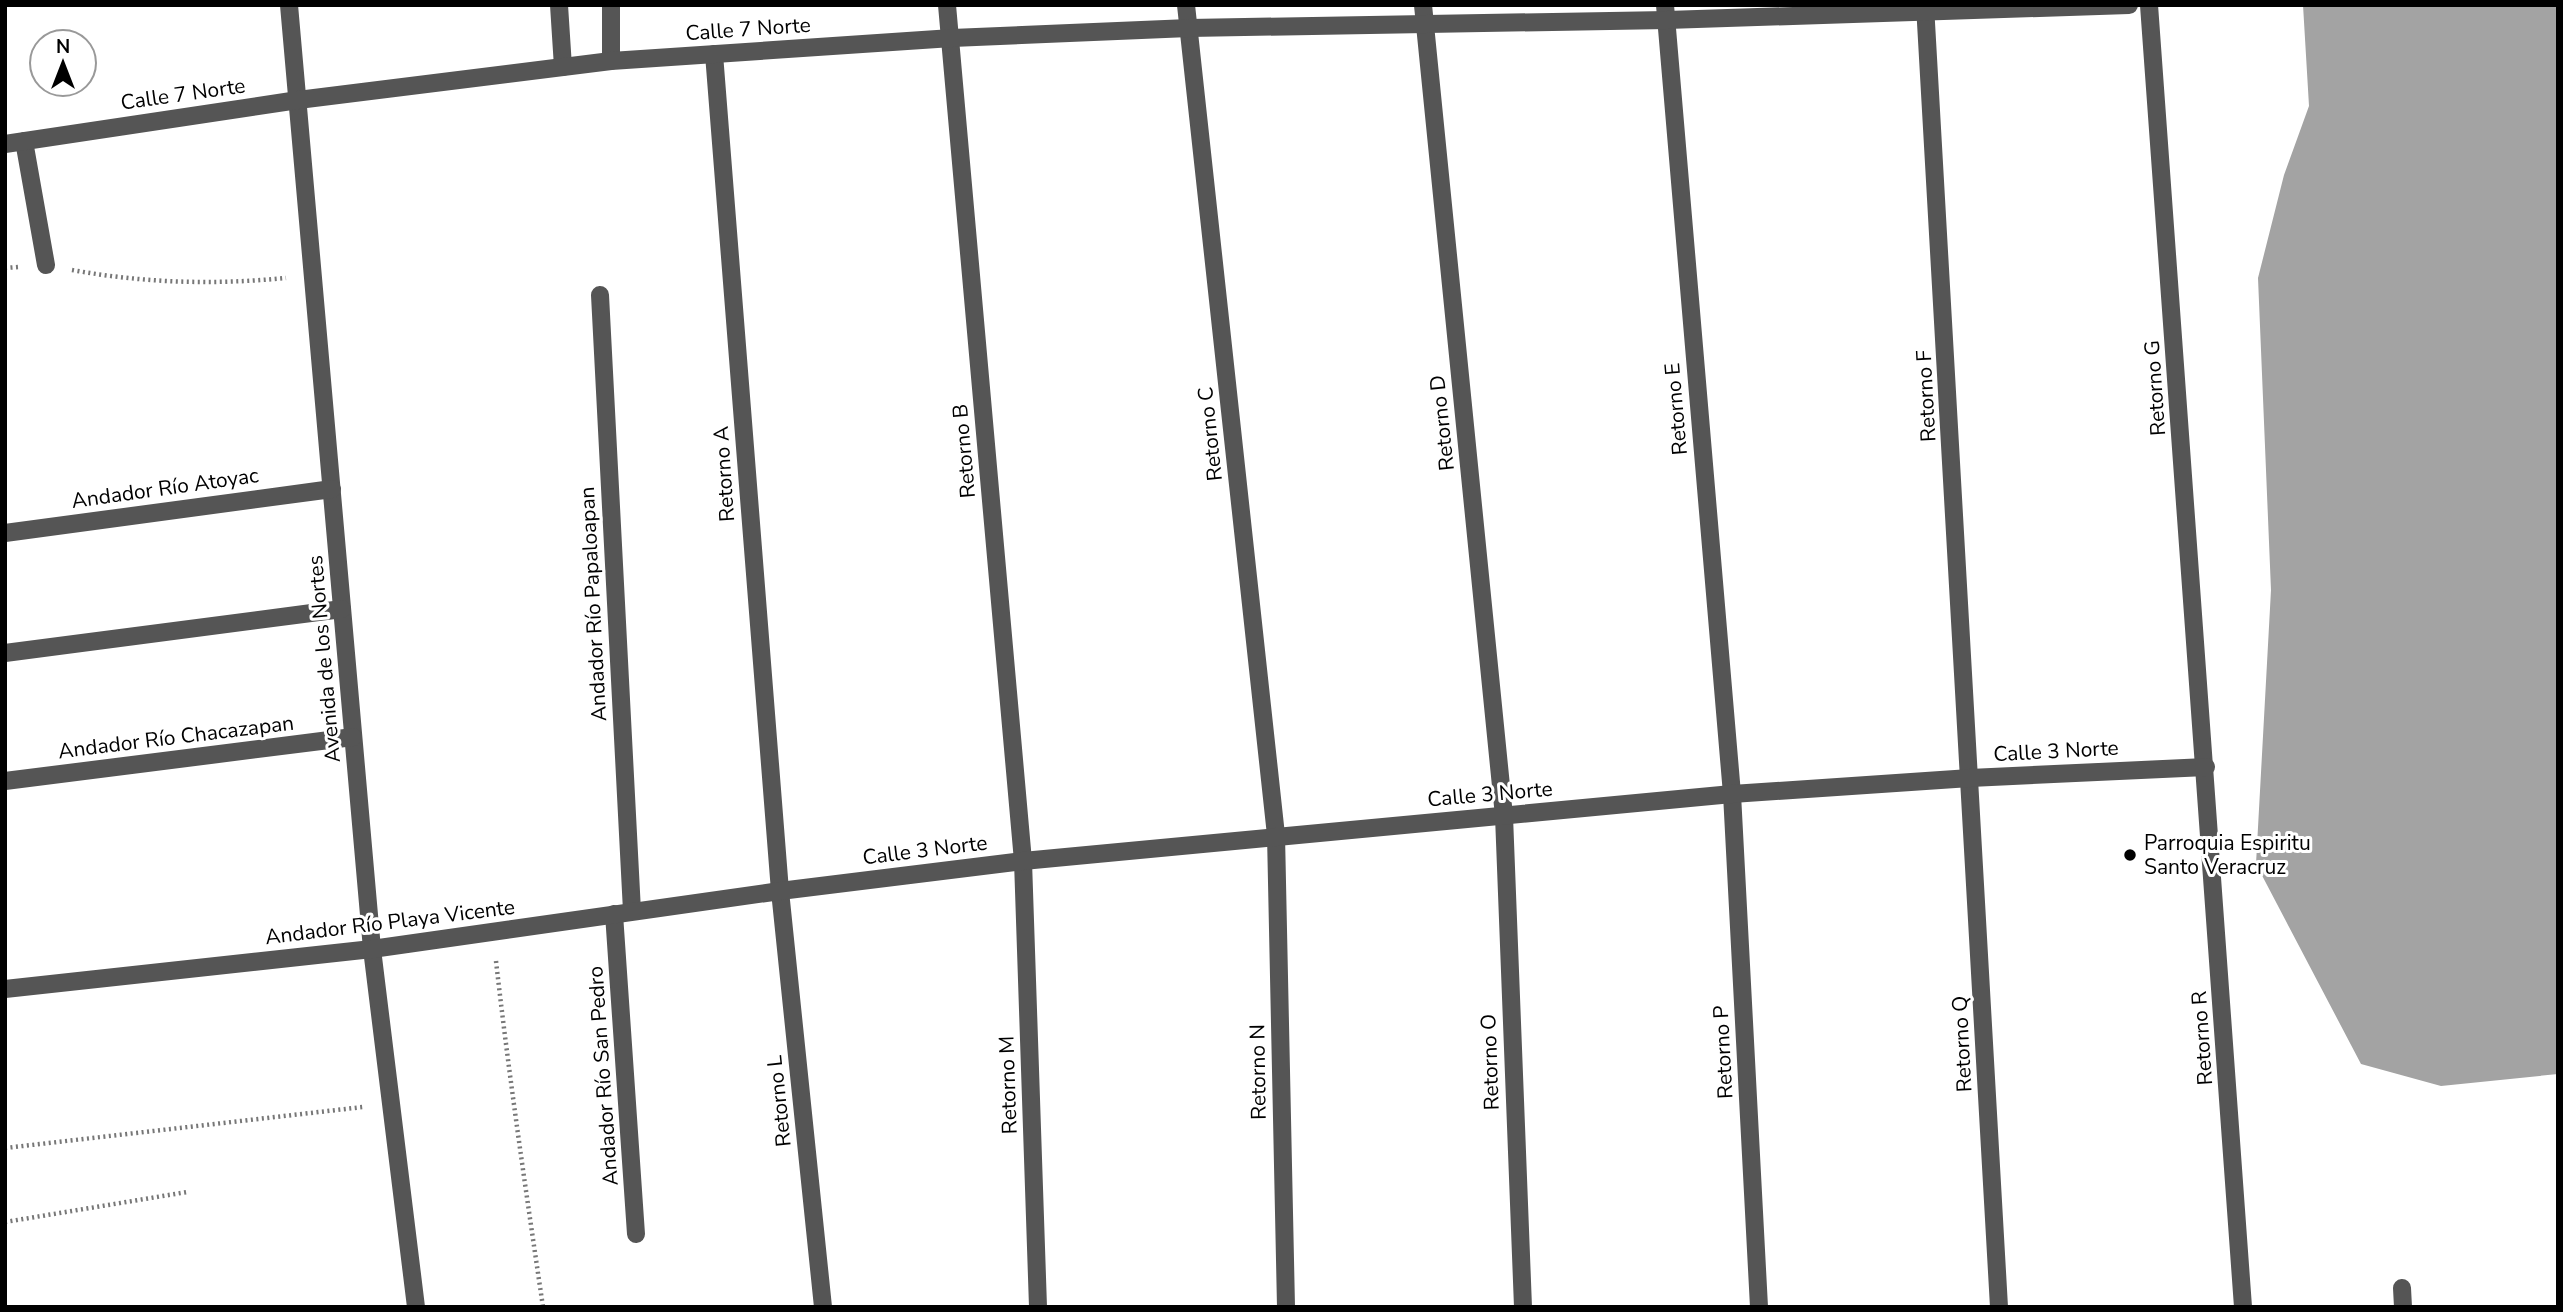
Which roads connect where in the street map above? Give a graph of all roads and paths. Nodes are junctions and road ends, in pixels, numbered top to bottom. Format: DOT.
graph roads {
  1 [pos="289,5"];
  2 [pos="559,5"];
  3 [pos="611,5"];
  4 [pos="947,5"];
  5 [pos="1186,5"];
  6 [pos="1423,5"];
  7 [pos="2129,5"];
  8 [pos="2150,5"];
  9 [pos="1926,8"];
  10 [pos="1666,13"];
  11 [pos="1425,25"];
  12 [pos="1189,28"];
  13 [pos="952,38"];
  14 [pos="714,54"];
  15 [pos="611,61"];
  16 [pos="564,67"];
  17 [pos="298,100"];
  18 [pos="24,141"];
  19 [pos="5,144"];
  20 [pos="46,265"];
  21 [pos="5,268"];
  22 [pos="313,275"];
  23 [pos="600,295"];
  24 [pos="332,489"];
  25 [pos="5,533"];
  26 [pos="342,609"];
  27 [pos="5,653"];
  28 [pos="353,737"];
  29 [pos="2206,767"];
  30 [pos="1970,778"];
  31 [pos="5,781"];
  32 [pos="1732,794"];
  33 [pos="1504,817"];
  34 [pos="1276,835"];
  35 [pos="1023,861"];
  36 [pos="780,891"];
  37 [pos="623,913"];
  38 [pos="493,932"];
  39 [pos="372,949"];
  40 [pos="5,989"];
  41 [pos="391,1103"];
  42 [pos="5,1148"];
  43 [pos="187,1192"];
  44 [pos="5,1222"];
  45 [pos="636,1234"];
  46 [pos="2402,1288"];
  47 [pos="416,1307"];
  48 [pos="543,1307"];
  49 [pos="823,1307"];
  50 [pos="1038,1307"];
  51 [pos="1286,1307"];
  52 [pos="1523,1307"];
  53 [pos="1759,1307"];
  54 [pos="1999,1307"];
  55 [pos="2243,1307"];
  56 [pos="2403,1307"];
  1 -- 17 [label="street, Avenida de los Nortes"];
  2 -- 16 [label="street"];
  3 -- 15 [label="street"];
  4 -- 13 [label="street, Retorno B"];
  5 -- 12 [label="street, Retorno C"];
  6 -- 11 [label="street, Retorno D"];
  7 -- 9 [label="street, Calle 7 Norte"];
  8 -- 29 [label="street, Retorno G"];
  9 -- 10 [label="street, Calle 7 Norte"];
  9 -- 30 [label="street, Retorno F"];
  10 -- 11 [label="street, Calle 7 Norte"];
  10 -- 32 [label="street, Retorno E"];
  11 -- 12 [label="street, Calle 7 Norte"];
  11 -- 33 [label="street, Retorno D"];
  12 -- 13 [label="street, Calle 7 Norte"];
  12 -- 34 [label="street, Retorno C"];
  13 -- 14 [label="street, Calle 7 Norte"];
  13 -- 35 [label="street, Retorno B"];
  14 -- 15 [label="street, Calle 7 Norte"];
  14 -- 36 [label="street, Retorno A"];
  15 -- 16 [label="street, Calle 7 Norte"];
  16 -- 17 [label="street, Calle 7 Norte"];
  17 -- 18 [label="street, Calle 7 Norte"];
  17 -- 22 [label="street, Avenida de los Nortes"];
  18 -- 19 [label="street, Calle 7 Norte"];
  18 -- 20 [label="street"];
  20 -- 21 [label="path"];
  20 -- 22 [label="path"];
  22 -- 24 [label="street, Avenida de los Nortes"];
  23 -- 37 [label="street, Andador Río Papaloapan"];
  24 -- 25 [label="street, Andador Río Atoyac"];
  24 -- 26 [label="street, Avenida de los Nortes"];
  26 -- 27 [label="street"];
  26 -- 28 [label="street, Avenida de los Nortes"];
  28 -- 31 [label="street, Andador Río Chacazapan"];
  28 -- 39 [label="street, Avenida de los Nortes"];
  29 -- 30 [label="street, Calle 3 Norte"];
  29 -- 55 [label="street, Retorno R"];
  30 -- 32 [label="street, Calle 3 Norte"];
  30 -- 54 [label="street, Retorno Q"];
  32 -- 33 [label="street, Calle 3 Norte"];
  32 -- 53 [label="street, Retorno P"];
  33 -- 34 [label="street, Calle 3 Norte"];
  33 -- 52 [label="street, Retorno O"];
  34 -- 35 [label="street, Calle 3 Norte"];
  34 -- 51 [label="street, Retorno N"];
  35 -- 36 [label="street, Calle 3 Norte"];
  35 -- 50 [label="street, Retorno M"];
  36 -- 37 [label="street, Andador Río Playa Vicente"];
  36 -- 49 [label="street, Retorno L"];
  37 -- 38 [label="street, Andador Río Playa Vicente"];
  37 -- 45 [label="street, Andador Río San Pedro"];
  38 -- 39 [label="street, Andador Río Playa Vicente"];
  38 -- 48 [label="path"];
  39 -- 40 [label="street, Andador Río Playa Vicente"];
  39 -- 41 [label="street, Avenida de los Nortes"];
  41 -- 42 [label="path"];
  41 -- 47 [label="street, Avenida de los Nortes"];
  43 -- 44 [label="path"];
  46 -- 56 [label="street"];
}
